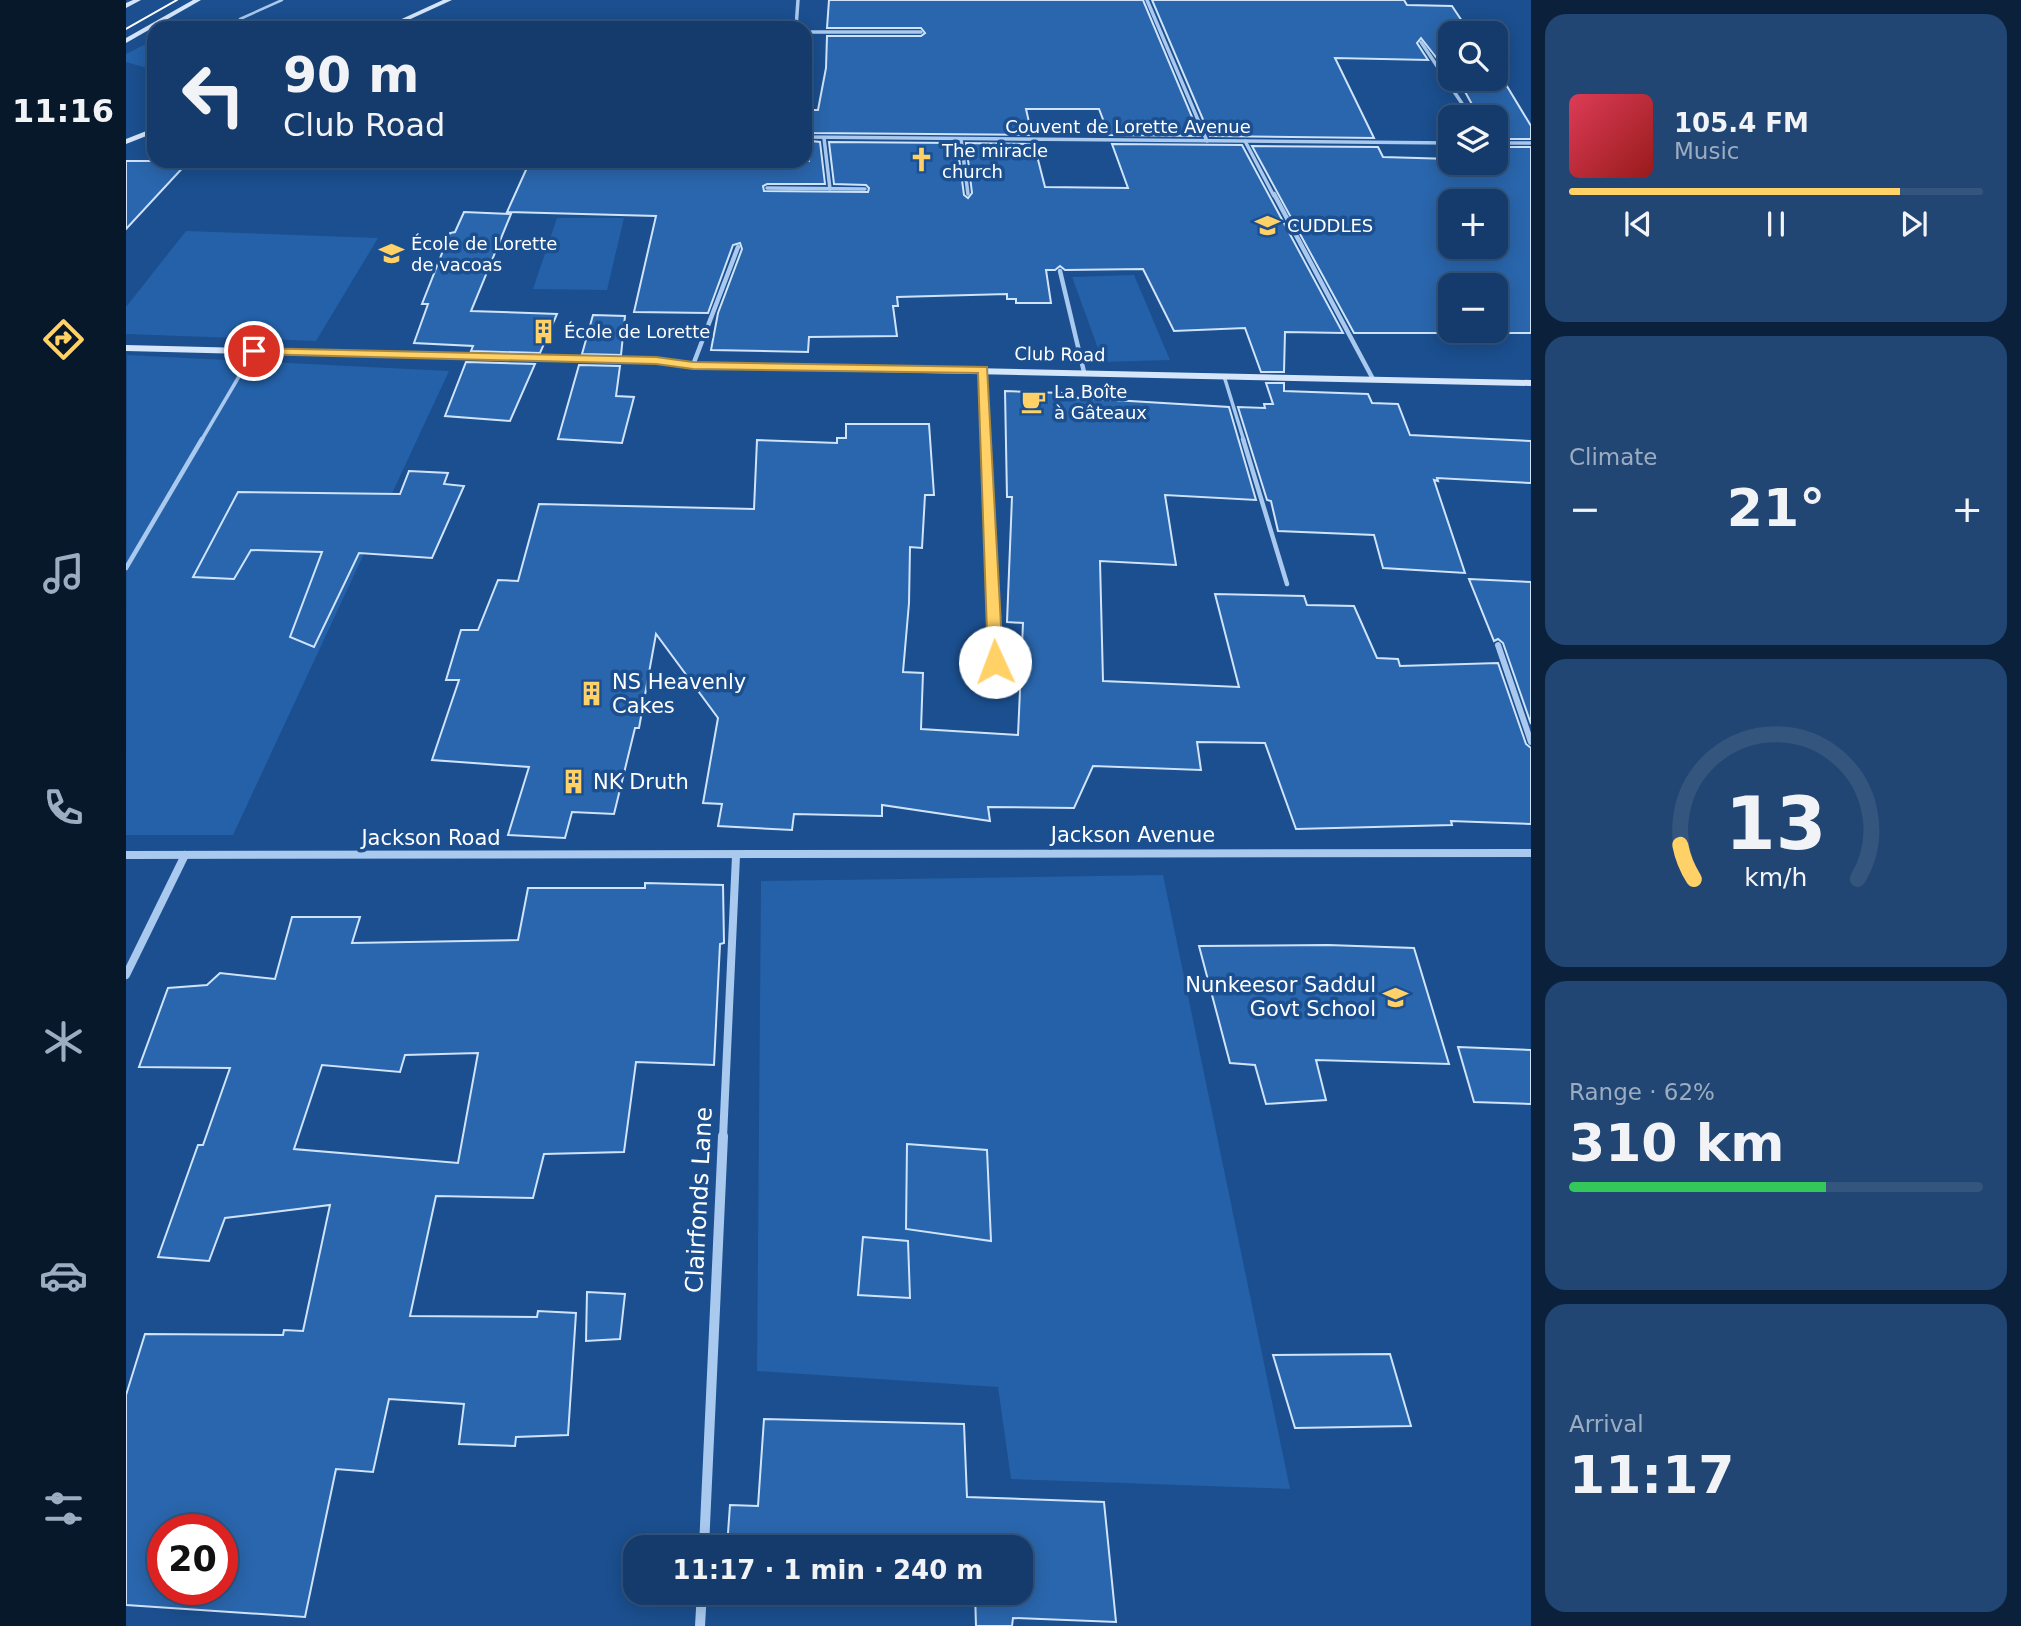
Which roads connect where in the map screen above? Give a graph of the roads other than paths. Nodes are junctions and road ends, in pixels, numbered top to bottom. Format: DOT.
graph roads {
  1 [pos="138,0"];
  2 [pos="198,0"];
  3 [pos="282,0"];
  4 [pos="449,0"];
  5 [pos="798,0"];
  6 [pos="1147,0"];
  7 [pos="126,6"];
  8 [pos="161,21"];
  9 [pos="238,21"];
  10 [pos="401,21"];
  11 [pos="796,21"];
  12 [pos="147,29"];
  13 [pos="812,32"];
  14 [pos="921,32"];
  15 [pos="126,41"];
  16 [pos="1421,42"];
  17 [pos="1463,105"];
  18 [pos="147,133"];
  19 [pos="812,137"];
  20 [pos="824,138"];
  21 [pos="961,139"];
  22 [pos="1207,141"];
  23 [pos="1245,141"];
  24 [pos="126,142"];
  25 [pos="1438,143"];
  26 [pos="1508,143"];
  27 [pos="1531,143"];
  28 [pos="767,188"];
  29 [pos="830,189"];
  30 [pos="865,189"];
  31 [pos="968,194"];
  32 [pos="738,247"];
  33 [pos="1060,271"];
  34 [pos="126,348"];
  35 [pos="254,351"];
  36 [pos="693,365"];
  37 [pos="983,369"];
  38 [pos="1084,372"];
  39 [pos="1224,376"];
  40 [pos="1373,379"];
  41 [pos="1531,383"];
  42 [pos="126,568"];
  43 [pos="1287,584"];
  44 [pos="1498,645"];
  45 [pos="995,662"];
  46 [pos="1531,742"];
  47 [pos="1531,853"];
  48 [pos="126,855"];
  49 [pos="185,855"];
  50 [pos="736,856"];
  51 [pos="126,975"];
  52 [pos="705,1535"];
  53 [pos="701,1605"];
  54 [pos="700,1626"];
  1 -- 7 [label="street"];
  2 -- 8 [label="street"];
  3 -- 9 [label="lane"];
  4 -- 10 [label="street"];
  5 -- 11 [label="street"];
  6 -- 22 [label="street"];
  12 -- 15 [label="street"];
  13 -- 14 [label="street"];
  16 -- 17 [label="street"];
  18 -- 24 [label="street"];
  19 -- 20 [label="street, Couvent de Lorette Avenue"];
  20 -- 21 [label="street, Couvent de Lorette Avenue"];
  20 -- 29 [label="street"];
  21 -- 22 [label="street, Couvent de Lorette Avenue"];
  21 -- 31 [label="street"];
  22 -- 23 [label="street, Couvent de Lorette Avenue"];
  23 -- 25 [label="street, Couvent de Lorette Avenue"];
  23 -- 40 [label="street"];
  26 -- 27 [label="street"];
  28 -- 29 [label="street"];
  29 -- 30 [label="street"];
  32 -- 36 [label="street"];
  33 -- 38 [label="street"];
  34 -- 35 [label="street, Club Road"];
  35 -- 36 [label="street, Club Road"];
  35 -- 42 [label="lane"];
  36 -- 37 [label="street, Club Road"];
  37 -- 38 [label="street, Club Road"];
  37 -- 45 [label="lane"];
  38 -- 39 [label="street, Club Road"];
  39 -- 40 [label="street, Club Road"];
  39 -- 43 [label="lane"];
  40 -- 41 [label="street, Club Road"];
  44 -- 46 [label="street"];
  47 -- 50 [label="street, Jackson Avenue"];
  48 -- 49 [label="street, Jackson Road"];
  49 -- 50 [label="street, Jackson Road"];
  49 -- 51 [label="street"];
  50 -- 52 [label="street, Clairfonds Lane"];
  53 -- 54 [label="street"];
}
